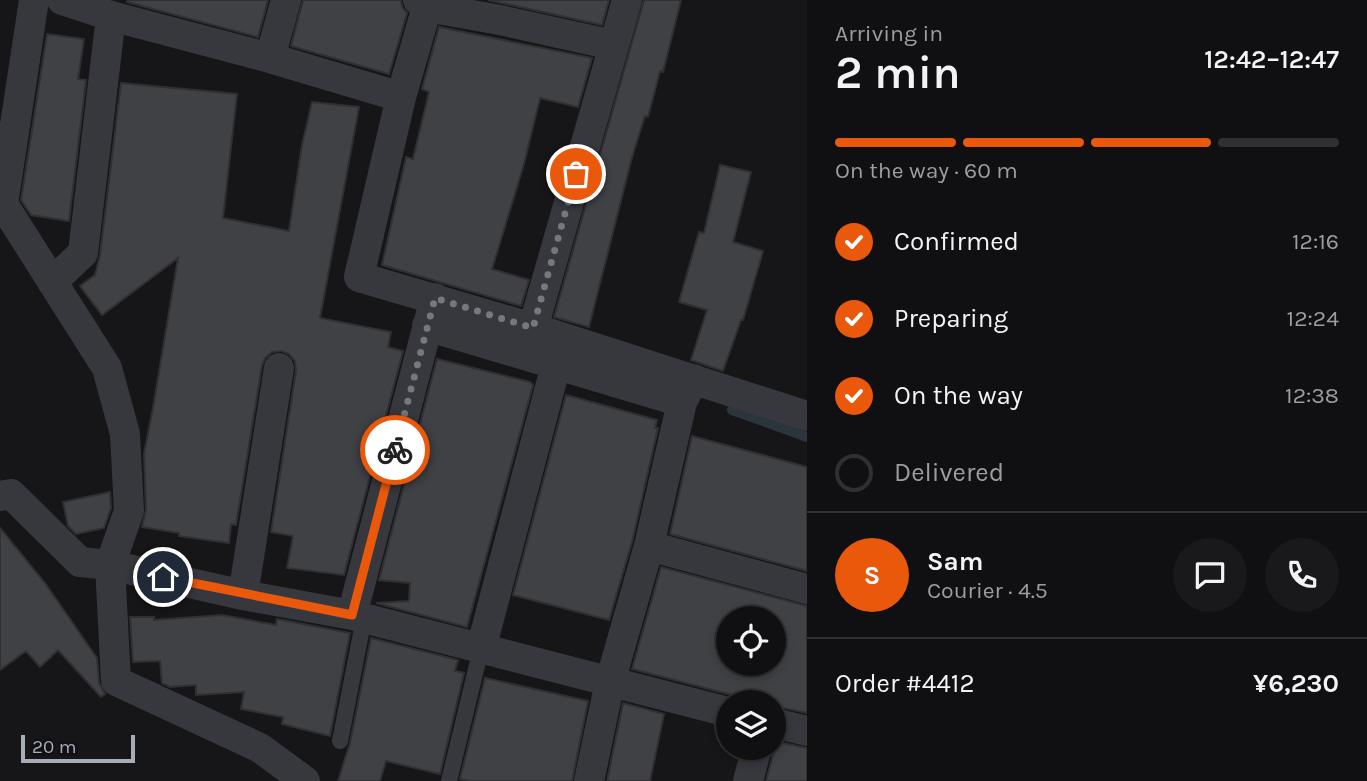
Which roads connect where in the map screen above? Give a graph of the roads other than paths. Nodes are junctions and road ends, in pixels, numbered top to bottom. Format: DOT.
graph roads {
  1 [pos="34,0"];
  2 [pos="62,0"];
  3 [pos="286,0"];
  4 [pos="627,0"];
  5 [pos="422,4"];
  6 [pos="503,10"];
  7 [pos="111,16"];
  8 [pos="613,45"];
  9 [pos="270,58"];
  10 [pos="401,97"];
  11 [pos="52,282"];
  12 [pos="435,298"];
  13 [pos="427,326"];
  14 [pos="533,328"];
  15 [pos="556,365"];
  16 [pos="279,369"];
  17 [pos="688,391"];
  18 [pos="807,416"];
  19 [pos="0,496"];
  20 [pos="649,547"];
  21 [pos="110,565"];
  22 [pos="807,589"];
  23 [pos="243,595"];
  24 [pos="358,617"];
  25 [pos="481,649"];
  26 [pos="610,682"];
  27 [pos="716,709"];
  28 [pos="786,726"];
  29 [pos="807,731"];
  30 [pos="340,741"];
  31 [pos="754,760"];
  32 [pos="305,781"];
  33 [pos="449,781"];
  34 [pos="589,781"];
  35 [pos="748,781"];
  1 -- 11 [label="street"];
  2 -- 7 [label="street"];
  3 -- 9 [label="street"];
  4 -- 8 [label="street"];
  5 -- 6 [label="street"];
  5 -- 10 [label="street"];
  6 -- 8 [label="street"];
  7 -- 9 [label="street"];
  7 -- 11 [label="street"];
  8 -- 14 [label="street"];
  9 -- 10 [label="street"];
  10 -- 12 [label="street"];
  11 -- 21 [label="street"];
  12 -- 13 [label="street"];
  12 -- 14 [label="street"];
  13 -- 15 [label="street"];
  13 -- 24 [label="street"];
  14 -- 17 [label="street"];
  15 -- 17 [label="street"];
  15 -- 25 [label="street"];
  16 -- 23 [label="street"];
  17 -- 18 [label="street"];
  17 -- 20 [label="street"];
  19 -- 21 [label="street"];
  20 -- 22 [label="street"];
  20 -- 26 [label="street"];
  21 -- 23 [label="street"];
  21 -- 32 [label="street"];
  23 -- 24 [label="street"];
  24 -- 25 [label="street"];
  24 -- 30 [label="lane"];
  25 -- 26 [label="street"];
  25 -- 33 [label="lane"];
  26 -- 27 [label="street"];
  26 -- 34 [label="street"];
  28 -- 29 [label="street"];
  31 -- 35 [label="street"];
}
